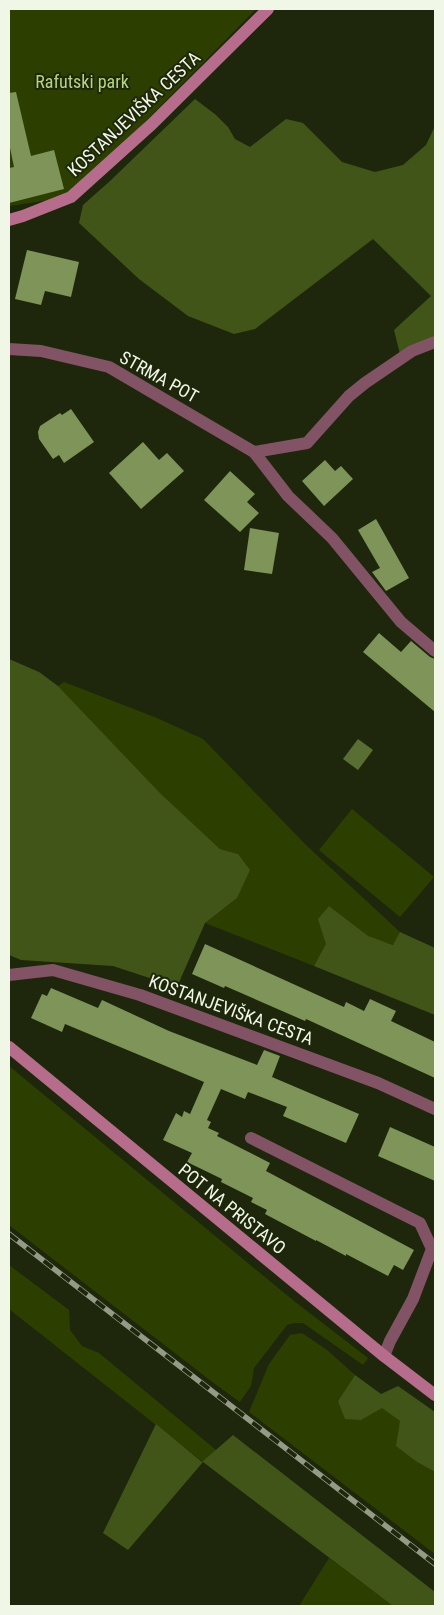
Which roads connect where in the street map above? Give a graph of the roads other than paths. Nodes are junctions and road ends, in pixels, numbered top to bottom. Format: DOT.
graph roads {
  1 [pos="268,9"];
  2 [pos="9,220"];
  3 [pos="435,342"];
  4 [pos="9,349"];
  5 [pos="254,452"];
  6 [pos="435,651"];
  7 [pos="9,975"];
  8 [pos="9,1047"];
  9 [pos="435,1109"];
  10 [pos="251,1138"];
  11 [pos="384,1356"];
  12 [pos="435,1395"];
  1 -- 2 [label="street, KOSTANJEVIŠKA CESTA"];
  3 -- 5 [label="street"];
  4 -- 5 [label="street, STRMA POT"];
  5 -- 6 [label="street, STRMA POT"];
  7 -- 9 [label="street, KOSTANJEVIŠKA CESTA"];
  8 -- 11 [label="street, POT NA PRISTAVO"];
  10 -- 11 [label="street"];
  11 -- 12 [label="street, POT NA PRISTAVO"];
}
